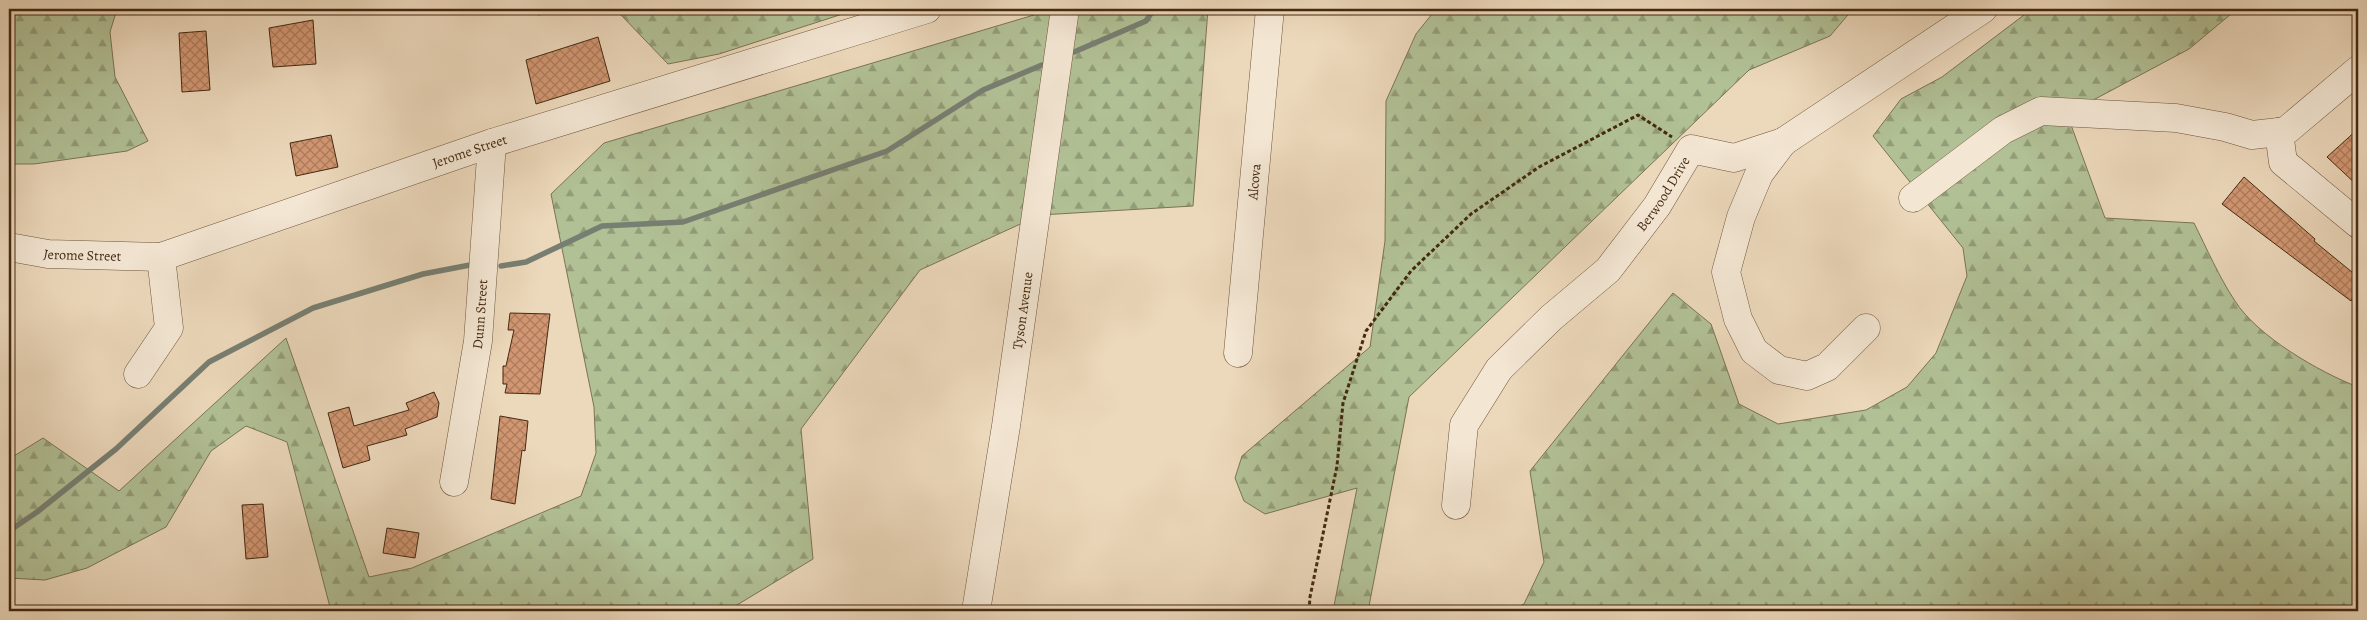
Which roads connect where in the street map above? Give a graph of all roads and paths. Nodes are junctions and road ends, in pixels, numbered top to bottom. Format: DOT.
graph roads {
  1 [pos="926,9"];
  2 [pos="1065,9"];
  3 [pos="1270,9"];
  4 [pos="1983,9"];
  5 [pos="2358,70"];
  6 [pos="2279,132"];
  7 [pos="1783,142"];
  8 [pos="492,144"];
  9 [pos="1691,150"];
  10 [pos="1913,198"];
  11 [pos="2358,224"];
  12 [pos="9,247"];
  13 [pos="161,256"];
  14 [pos="1866,328"];
  15 [pos="1238,353"];
  16 [pos="138,374"];
  17 [pos="454,482"];
  18 [pos="1456,505"];
  19 [pos="976,611"];
  20 [pos="1309,611"];
  1 -- 8 [label="street, Jerome Street"];
  2 -- 19 [label="street, Tyson Avenue"];
  3 -- 15 [label="street, Alcova"];
  4 -- 7 [label="street, Berwood Drive"];
  5 -- 6 [label="street"];
  6 -- 10 [label="street"];
  6 -- 11 [label="street"];
  7 -- 9 [label="street, Berwood Drive"];
  7 -- 14 [label="street"];
  8 -- 13 [label="street, Jerome Street"];
  8 -- 17 [label="street, Dunn Street"];
  9 -- 18 [label="street, Berwood Drive"];
  9 -- 20 [label="path"];
  12 -- 13 [label="street, Jerome Street"];
  13 -- 16 [label="street"];
}
